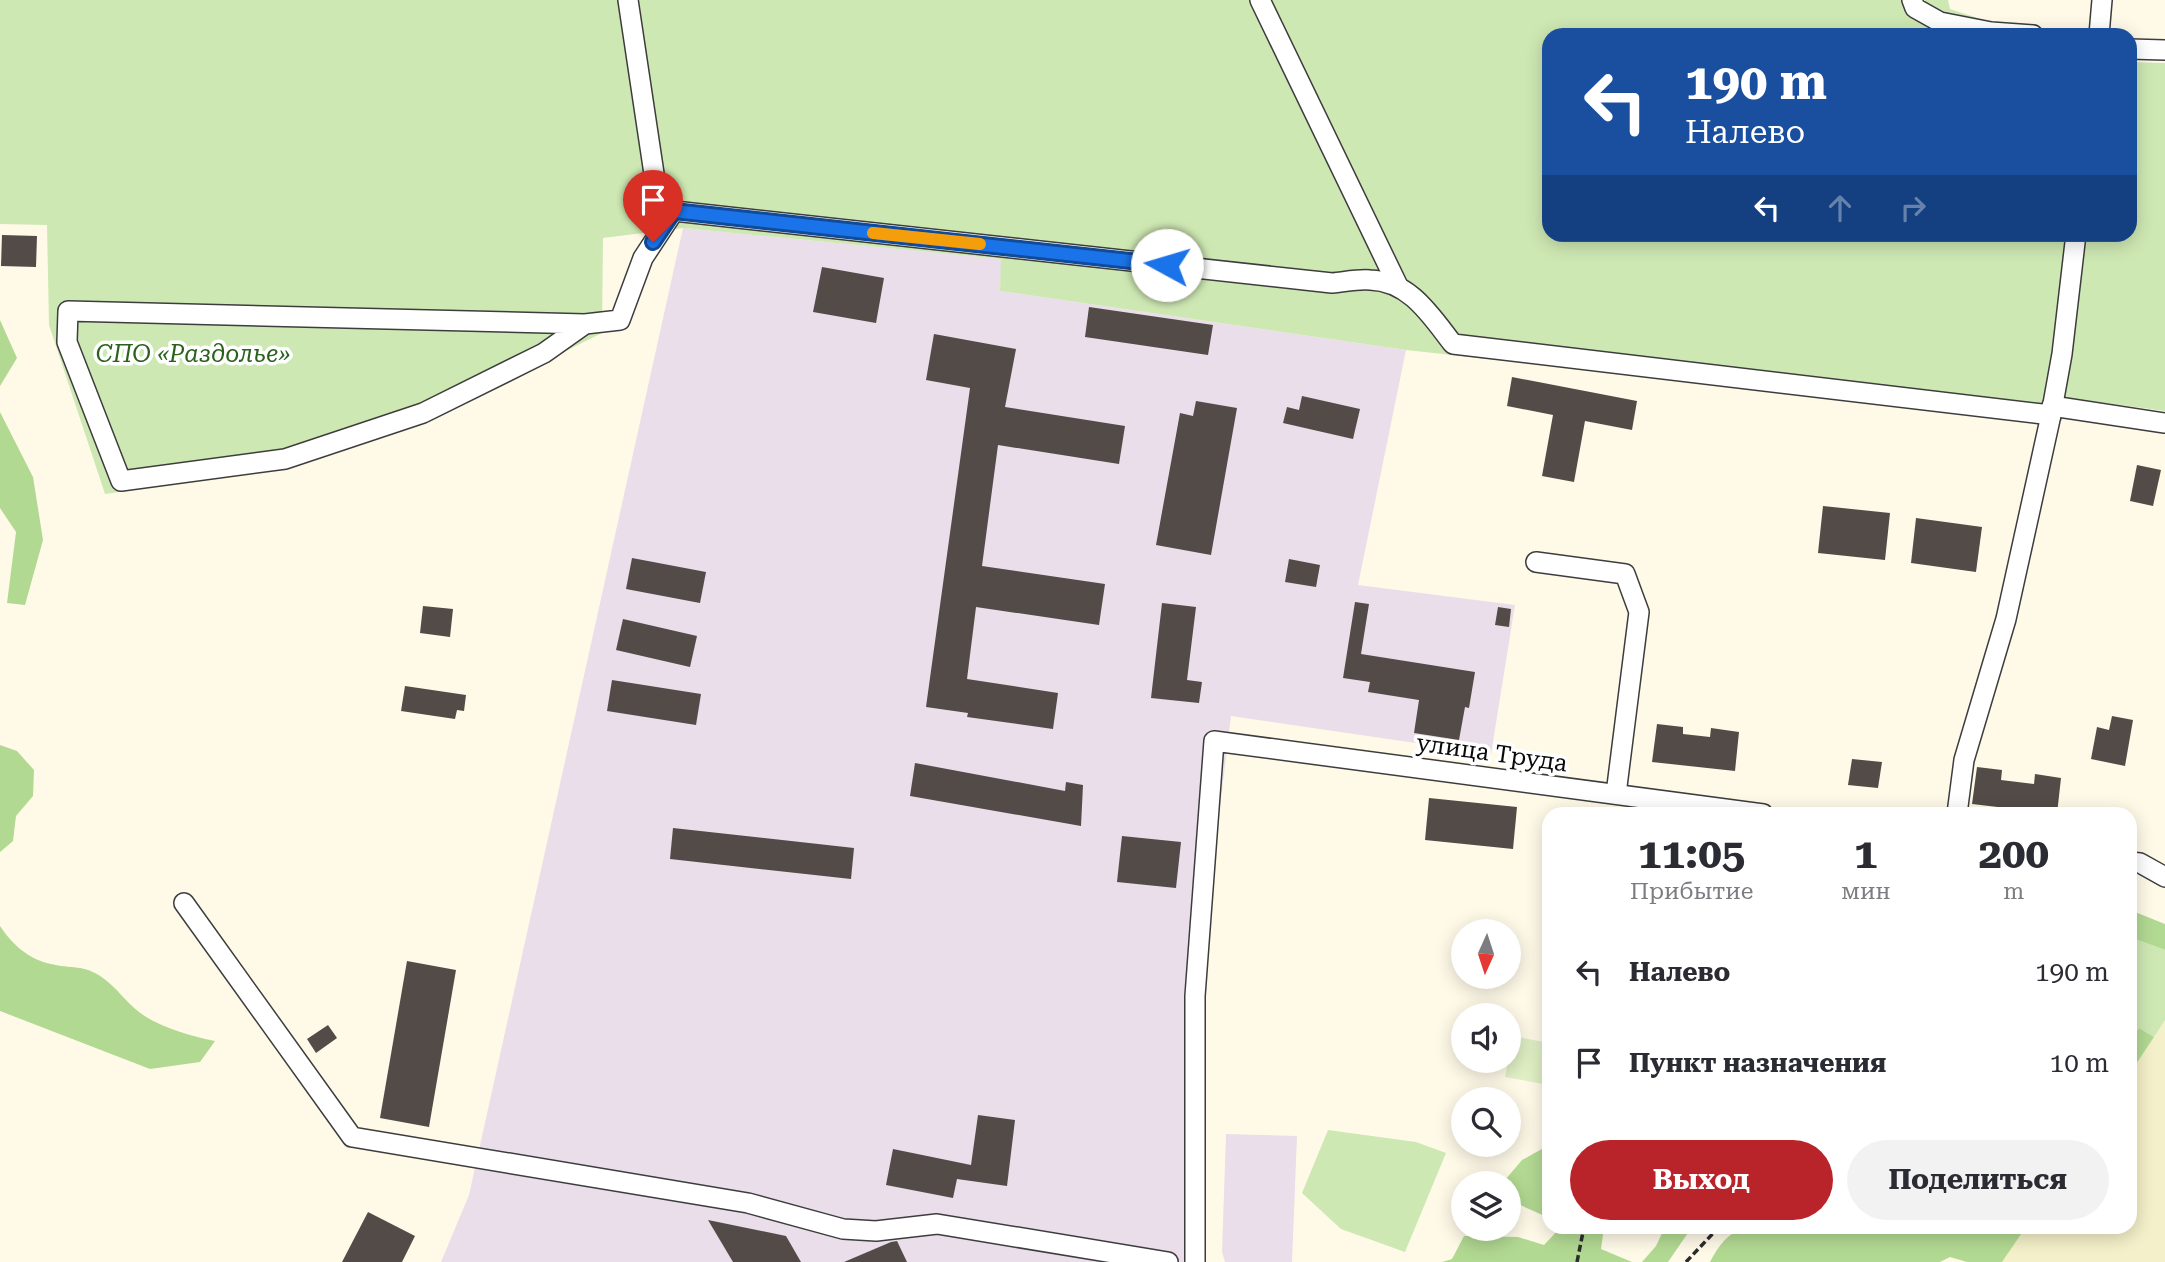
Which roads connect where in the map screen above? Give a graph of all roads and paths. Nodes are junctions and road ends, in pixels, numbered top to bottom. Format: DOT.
graph roads {
  1 [pos="628,0"];
  2 [pos="1260,0"];
  3 [pos="1912,0"];
  4 [pos="2102,0"];
  5 [pos="1971,28"];
  6 [pos="2100,28"];
  7 [pos="2137,50"];
  8 [pos="2165,50"];
  9 [pos="674,211"];
  10 [pos="2075,242"];
  11 [pos="1398,286"];
  12 [pos="585,324"];
  13 [pos="2051,411"];
  14 [pos="2165,423"];
  15 [pos="1536,562"];
  16 [pos="1616,794"];
  17 [pos="1660,807"];
  18 [pos="1958,807"];
  19 [pos="2137,863"];
  20 [pos="2165,877"];
  21 [pos="184,903"];
  22 [pos="1583,1234"];
  23 [pos="1712,1234"];
  24 [pos="1168,1262"];
  25 [pos="1195,1262"];
  26 [pos="1577,1262"];
  27 [pos="1686,1262"];
  1 -- 9 [label="street"];
  2 -- 11 [label="street"];
  3 -- 5 [label="street"];
  4 -- 6 [label="street"];
  7 -- 8 [label="street"];
  9 -- 11 [label="street"];
  9 -- 12 [label="street"];
  10 -- 13 [label="street"];
  11 -- 13 [label="street"];
  12 -- 12 [label="street"];
  13 -- 14 [label="street"];
  13 -- 18 [label="street"];
  15 -- 16 [label="street"];
  16 -- 17 [label="street, улица Труда"];
  16 -- 25 [label="street, улица Труда"];
  19 -- 20 [label="street"];
  21 -- 24 [label="street"];
  22 -- 26 [label="path"];
  23 -- 27 [label="path"];
}
